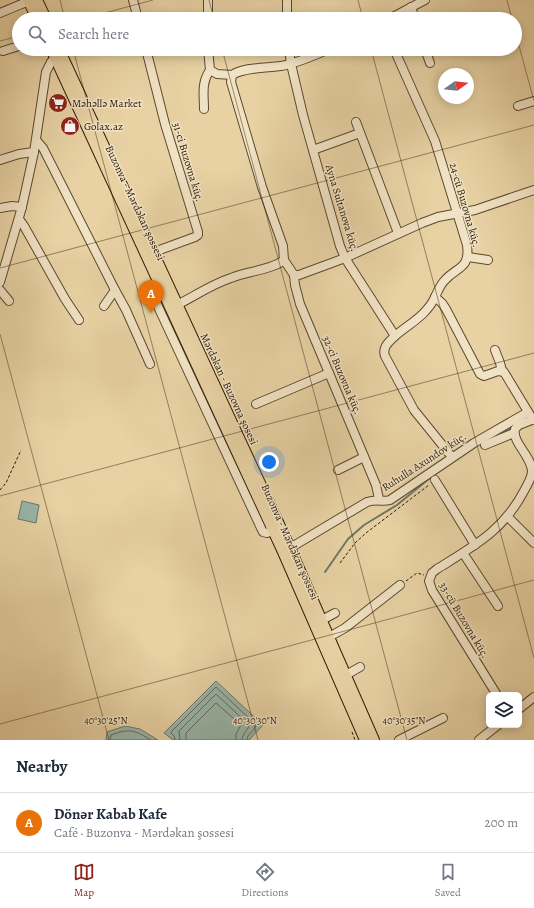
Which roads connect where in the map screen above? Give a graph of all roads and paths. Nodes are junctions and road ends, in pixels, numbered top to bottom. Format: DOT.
graph roads {
  1 [pos="31,0"];
  2 [pos="133,0"];
  3 [pos="208,0"];
  4 [pos="287,0"];
  5 [pos="421,1"];
  6 [pos="411,7"];
  7 [pos="35,12"];
  8 [pos="40,12"];
  9 [pos="136,12"];
  10 [pos="208,12"];
  11 [pos="287,12"];
  12 [pos="402,12"];
  13 [pos="413,12"];
  14 [pos="0,13"];
  15 [pos="12,48"];
  16 [pos="4,51"];
  17 [pos="53,56"];
  18 [pos="57,56"];
  19 [pos="57,56"];
  20 [pos="148,56"];
  21 [pos="209,56"];
  22 [pos="290,56"];
  23 [pos="313,56"];
  24 [pos="397,56"];
  25 [pos="428,56"];
  26 [pos="430,63"];
  27 [pos="291,64"];
  28 [pos="210,70"];
  29 [pos="232,75"];
  30 [pos="534,101"];
  31 [pos="518,106"];
  32 [pos="204,110"];
  33 [pos="356,122"];
  34 [pos="360,133"];
  35 [pos="37,141"];
  36 [pos="313,150"];
  37 [pos="34,152"];
  38 [pos="0,160"];
  39 [pos="534,190"];
  40 [pos="22,207"];
  41 [pos="0,208"];
  42 [pos="458,214"];
  43 [pos="19,219"];
  44 [pos="398,233"];
  45 [pos="154,252"];
  46 [pos="468,257"];
  47 [pos="345,258"];
  48 [pos="284,260"];
  49 [pos="488,260"];
  50 [pos="294,275"];
  51 [pos="0,282"];
  52 [pos="0,290"];
  53 [pos="115,290"];
  54 [pos="435,297"];
  55 [pos="9,301"];
  56 [pos="177,304"];
  57 [pos="104,306"];
  58 [pos="79,320"];
  59 [pos="395,336"];
  60 [pos="495,350"];
  61 [pos="150,364"];
  62 [pos="502,371"];
  63 [pos="329,373"];
  64 [pos="256,404"];
  65 [pos="528,412"];
  66 [pos="533,419"];
  67 [pos="514,432"];
  68 [pos="485,445"];
  69 [pos="21,450"];
  70 [pos="364,457"];
  71 [pos="452,457"];
  72 [pos="338,470"];
  73 [pos="533,472"];
  74 [pos="435,480"];
  75 [pos="0,490"];
  76 [pos="379,499"];
  77 [pos="508,517"];
  78 [pos="534,543"];
  79 [pos="475,546"];
  80 [pos="290,548"];
  81 [pos="463,553"];
  82 [pos="340,563"];
  83 [pos="430,577"];
  84 [pos="400,585"];
  85 [pos="498,606"];
  86 [pos="335,613"];
  87 [pos="322,620"];
  88 [pos="329,637"];
  89 [pos="360,667"];
  90 [pos="346,675"];
  91 [pos="495,692"];
  92 [pos="534,697"];
  93 [pos="522,707"];
  94 [pos="443,718"];
  95 [pos="494,728"];
  96 [pos="365,740"];
  97 [pos="374,740"];
  98 [pos="399,740"];
  99 [pos="479,740"];
  1 -- 7 [label="main road"];
  1 -- 8 [label="main road"];
  1 -- 14 [label="street"];
  2 -- 9 [label="street"];
  3 -- 10 [label="street"];
  4 -- 11 [label="street"];
  5 -- 6 [label="street"];
  6 -- 12 [label="street"];
  6 -- 13 [label="street"];
  15 -- 16 [label="street"];
  17 -- 35 [label="street"];
  18 -- 45 [label="main road, Mərdəkan - Buzovna şosesi"];
  19 -- 96 [label="main road, Buzonva - Mərdəkan şossesi"];
  20 -- 45 [label="street, 31-ci Buzovna küç."];
  21 -- 28 [label="street"];
  22 -- 27 [label="street, Ayna Sultanova küç."];
  23 -- 27 [label="street"];
  24 -- 42 [label="street, 24-cü Buzovna küç."];
  25 -- 26 [label="street"];
  27 -- 29 [label="street"];
  27 -- 36 [label="street, Ayna Sultanova küç."];
  28 -- 29 [label="street"];
  28 -- 32 [label="street"];
  29 -- 48 [label="street, 32-ci Buzovna küç."];
  30 -- 31 [label="street"];
  33 -- 34 [label="street"];
  34 -- 36 [label="street"];
  34 -- 44 [label="street"];
  35 -- 37 [label="street"];
  35 -- 53 [label="street"];
  36 -- 47 [label="street, Ayna Sultanova küç."];
  37 -- 38 [label="street"];
  37 -- 40 [label="street"];
  39 -- 42 [label="street"];
  40 -- 41 [label="street"];
  40 -- 43 [label="street"];
  42 -- 44 [label="street"];
  42 -- 46 [label="street, 24-cü Buzovna küç."];
  43 -- 51 [label="street"];
  43 -- 58 [label="street"];
  44 -- 47 [label="street"];
  45 -- 56 [label="main road, Mərdəkan - Buzovna şosesi"];
  46 -- 49 [label="street"];
  46 -- 54 [label="street, 24-cü Buzovna küç."];
  47 -- 50 [label="street"];
  47 -- 59 [label="street, Ayna Sultanova küç."];
  48 -- 50 [label="street, 32-ci Buzovna küç."];
  48 -- 56 [label="street"];
  50 -- 63 [label="street, 32-ci Buzovna küç."];
  52 -- 55 [label="street"];
  53 -- 57 [label="street"];
  53 -- 61 [label="street"];
  54 -- 59 [label="street, 24-cü Buzovna küç."];
  54 -- 62 [label="street"];
  56 -- 80 [label="main road, Mərdəkan - Buzovna şosesi"];
  59 -- 71 [label="street"];
  60 -- 62 [label="street"];
  62 -- 65 [label="street"];
  63 -- 64 [label="street"];
  63 -- 70 [label="street, 32-ci Buzovna küç."];
  65 -- 66 [label="street"];
  65 -- 71 [label="street, Ruhulla Axundov küç."];
  66 -- 67 [label="street"];
  67 -- 68 [label="street"];
  67 -- 73 [label="street, 33-cü Buzovna küç."];
  69 -- 75 [label="path"];
  70 -- 72 [label="street"];
  70 -- 76 [label="street, 32-ci Buzovna küç."];
  71 -- 76 [label="street, Ruhulla Axundov küç."];
  73 -- 77 [label="street, 33-cü Buzovna küç."];
  74 -- 79 [label="street"];
  74 -- 82 [label="path"];
  76 -- 80 [label="street, Ruhulla Axundov küç."];
  77 -- 78 [label="street"];
  77 -- 79 [label="street, 33-cü Buzovna küç."];
  79 -- 81 [label="street, 33-cü Buzovna küç."];
  80 -- 87 [label="main road, Mərdəkan - Buzovna şosesi"];
  81 -- 83 [label="street, 33-cü Buzovna küç."];
  81 -- 85 [label="street"];
  83 -- 84 [label="path"];
  83 -- 91 [label="street, 33-cü Buzovna küç."];
  84 -- 88 [label="street"];
  86 -- 87 [label="street"];
  87 -- 88 [label="main road, Mərdəkan - Buzovna şosesi"];
  88 -- 90 [label="main road, Mərdəkan - Buzovna şosesi"];
  89 -- 90 [label="street"];
  90 -- 97 [label="main road, Mərdəkan - Buzovna şosesi"];
  92 -- 93 [label="street"];
  94 -- 98 [label="street"];
  95 -- 99 [label="street"];
}
